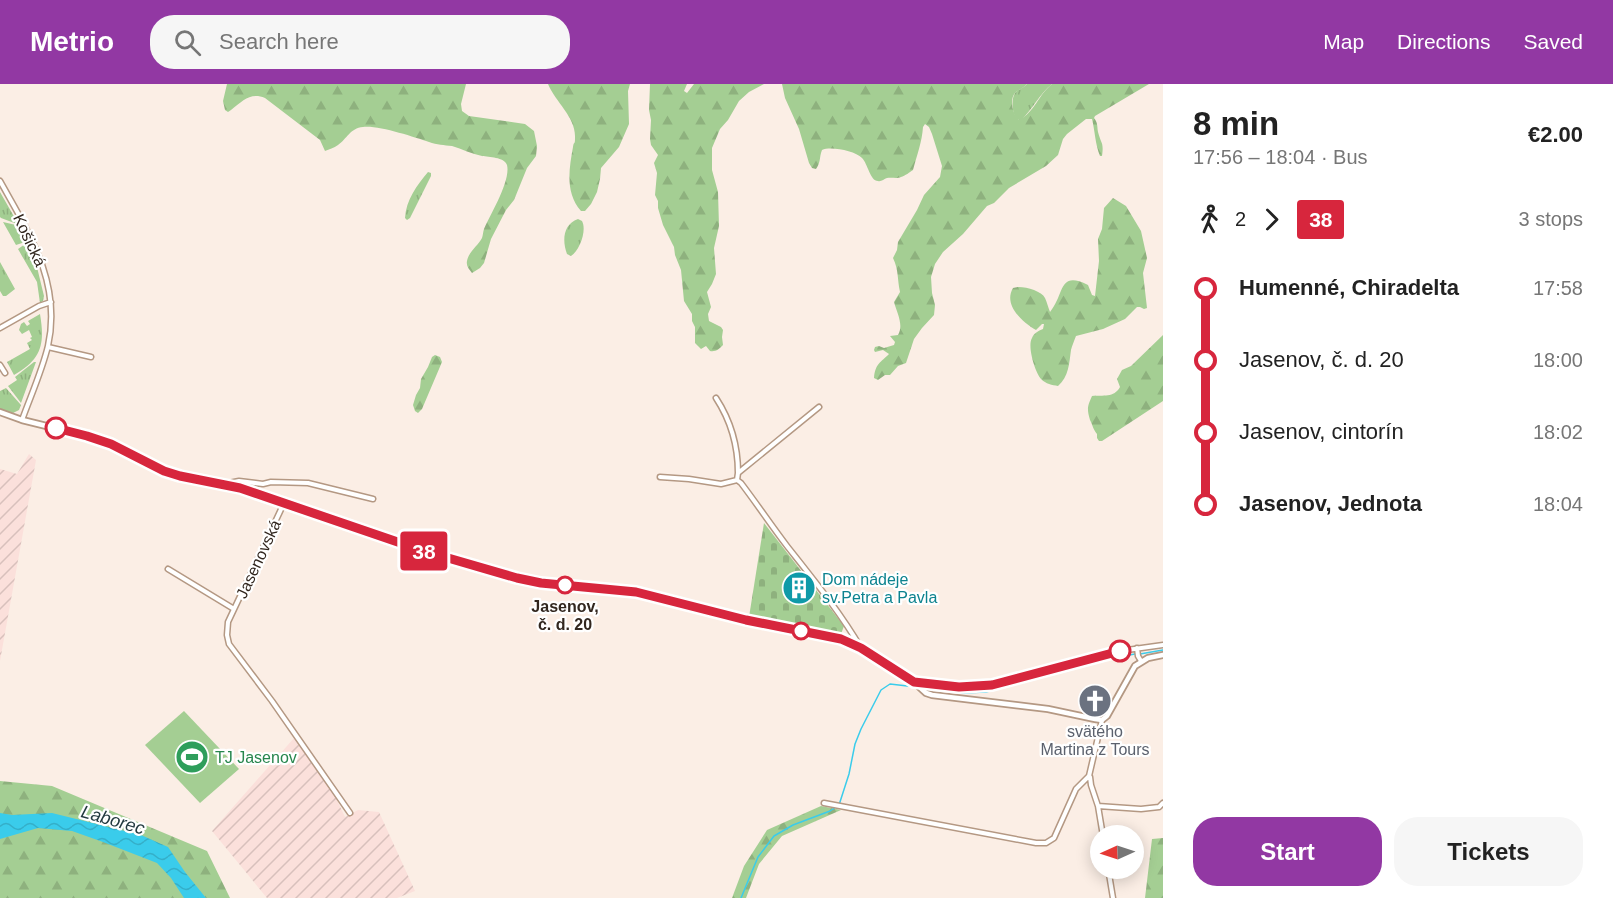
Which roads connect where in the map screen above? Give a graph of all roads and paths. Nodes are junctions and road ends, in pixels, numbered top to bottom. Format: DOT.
graph roads {
  1 [pos="0,181"];
  2 [pos="51,302"];
  3 [pos="0,328"];
  4 [pos="48,347"];
  5 [pos="92,357"];
  6 [pos="0,365"];
  7 [pos="5,373"];
  8 [pos="716,398"];
  9 [pos="819,407"];
  10 [pos="0,412"];
  11 [pos="22,420"];
  12 [pos="738,473"];
  13 [pos="660,477"];
  14 [pos="737,480"];
  15 [pos="221,484"];
  16 [pos="373,499"];
  17 [pos="284,503"];
  18 [pos="168,569"];
  19 [pos="234,609"];
  20 [pos="852,632"];
  21 [pos="841,639"];
  22 [pos="1163,645"];
  23 [pos="861,648"];
  24 [pos="1138,654"];
  25 [pos="1163,655"];
  26 [pos="915,683"];
  27 [pos="1102,720"];
  28 [pos="1089,776"];
  29 [pos="824,803"];
  30 [pos="1163,803"];
  31 [pos="1098,806"];
  32 [pos="350,813"];
  33 [pos="1101,825"];
  34 [pos="1110,879"];
  35 [pos="1113,898"];
  1 -- 2 [label="street, Košická"];
  2 -- 3 [label="street"];
  2 -- 4 [label="street, Košická"];
  4 -- 5 [label="street"];
  4 -- 11 [label="street, Košická"];
  6 -- 7 [label="street"];
  8 -- 12 [label="street"];
  9 -- 12 [label="street"];
  10 -- 11 [label="street, Jasenovská"];
  11 -- 15 [label="street, Jasenovská"];
  12 -- 14 [label="street"];
  13 -- 14 [label="street"];
  14 -- 20 [label="street"];
  15 -- 16 [label="street"];
  15 -- 17 [label="street, Jasenovská"];
  17 -- 19 [label="street, Jasenovská"];
  17 -- 21 [label="street, Jasenovská"];
  18 -- 19 [label="street, Jasenovská"];
  19 -- 32 [label="street"];
  20 -- 21 [label="street"];
  20 -- 23 [label="street"];
  21 -- 23 [label="street, Jasenovská"];
  22 -- 24 [label="street"];
  23 -- 26 [label="street, Jasenovská"];
  24 -- 25 [label="street"];
  24 -- 26 [label="street"];
  24 -- 27 [label="street"];
  26 -- 27 [label="street, Jasenovská"];
  27 -- 28 [label="street"];
  28 -- 29 [label="street"];
  28 -- 31 [label="street"];
  30 -- 31 [label="street"];
  31 -- 33 [label="street"];
  34 -- 35 [label="street"];
}
